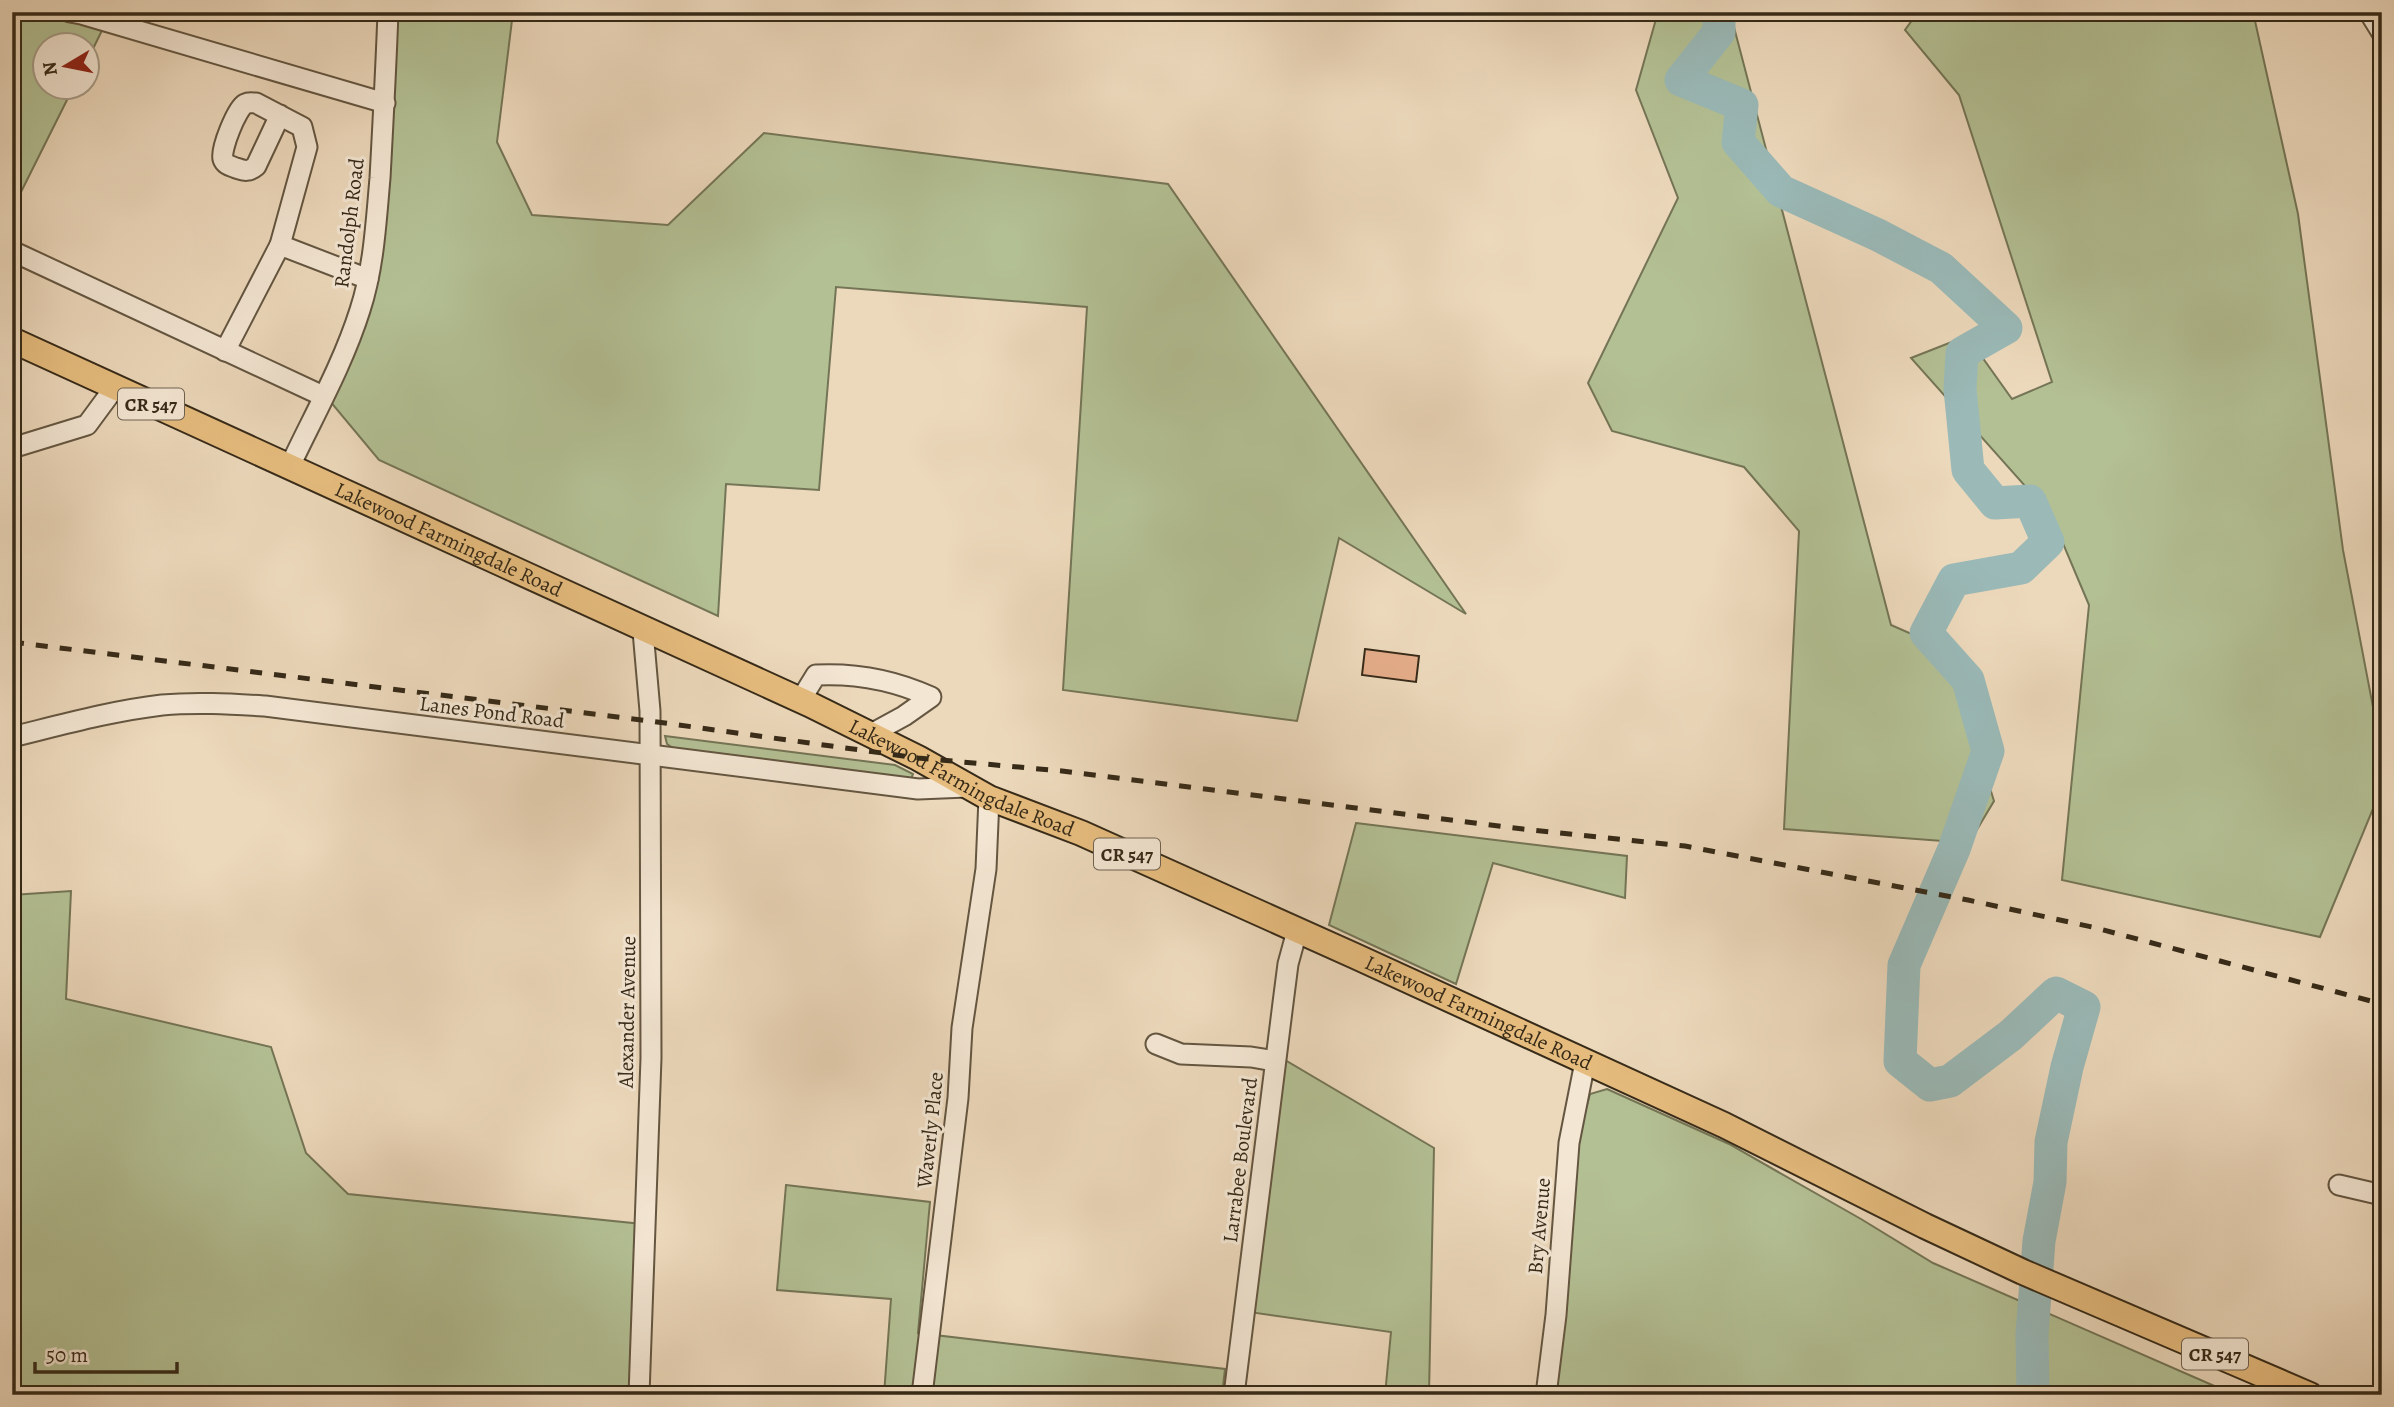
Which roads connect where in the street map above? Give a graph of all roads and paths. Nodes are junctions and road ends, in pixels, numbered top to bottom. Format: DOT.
graph roads {
  1 [pos="70,12"];
  2 [pos="388,12"];
  3 [pos="2369,12"];
  4 [pos="2382,33"];
  5 [pos="385,103"];
  6 [pos="280,115"];
  7 [pos="280,245"];
  8 [pos="12,251"];
  9 [pos="368,279"];
  10 [pos="12,340"];
  11 [pos="225,351"];
  12 [pos="115,387"];
  13 [pos="323,396"];
  14 [pos="12,448"];
  15 [pos="290,466"];
  16 [pos="643,631"];
  17 [pos="800,701"];
  18 [pos="870,734"];
  19 [pos="12,737"];
  20 [pos="650,755"];
  21 [pos="967,787"];
  22 [pos="989,798"];
  23 [pos="1297,932"];
  24 [pos="1156,1044"];
  25 [pos="1275,1061"];
  26 [pos="1585,1062"];
  27 [pos="2339,1185"];
  28 [pos="2382,1195"];
  29 [pos="639,1395"];
  30 [pos="922,1395"];
  31 [pos="1234,1395"];
  32 [pos="1546,1395"];
  33 [pos="2309,1395"];
  1 -- 5 [label="street"];
  2 -- 5 [label="street, Randolph Road"];
  3 -- 4 [label="street"];
  5 -- 9 [label="street, Randolph Road"];
  6 -- 7 [label="street"];
  7 -- 9 [label="street"];
  7 -- 11 [label="street"];
  8 -- 11 [label="street"];
  9 -- 13 [label="street, Randolph Road"];
  10 -- 12 [label="main road, Lakewood Farmingdale Road / CR 547"];
  11 -- 13 [label="street"];
  12 -- 14 [label="street"];
  12 -- 15 [label="main road, Lakewood Farmingdale Road / CR 547"];
  13 -- 15 [label="street, Randolph Road"];
  15 -- 16 [label="main road, Lakewood Farmingdale Road / CR 547"];
  16 -- 17 [label="main road, Lakewood Farmingdale Road / CR 547"];
  16 -- 20 [label="street, Alexander Avenue"];
  17 -- 18 [label="main road, Lakewood Farmingdale Road / CR 547"];
  17 -- 18 [label="street"];
  18 -- 21 [label="main road, Lakewood Farmingdale Road / CR 547"];
  19 -- 20 [label="street, Lanes Pond Road"];
  20 -- 21 [label="street, Lanes Pond Road"];
  20 -- 29 [label="street, Alexander Avenue"];
  21 -- 22 [label="main road, Lakewood Farmingdale Road / CR 547"];
  22 -- 23 [label="main road, Lakewood Farmingdale Road / CR 547"];
  22 -- 30 [label="street, Waverly Place"];
  23 -- 25 [label="street, Larrabee Boulevard"];
  23 -- 26 [label="main road, Lakewood Farmingdale Road / CR 547"];
  24 -- 25 [label="street"];
  25 -- 31 [label="street, Larrabee Boulevard"];
  26 -- 32 [label="street, Bry Avenue"];
  26 -- 33 [label="main road, Lakewood Farmingdale Road / CR 547"];
  27 -- 28 [label="street"];
}
